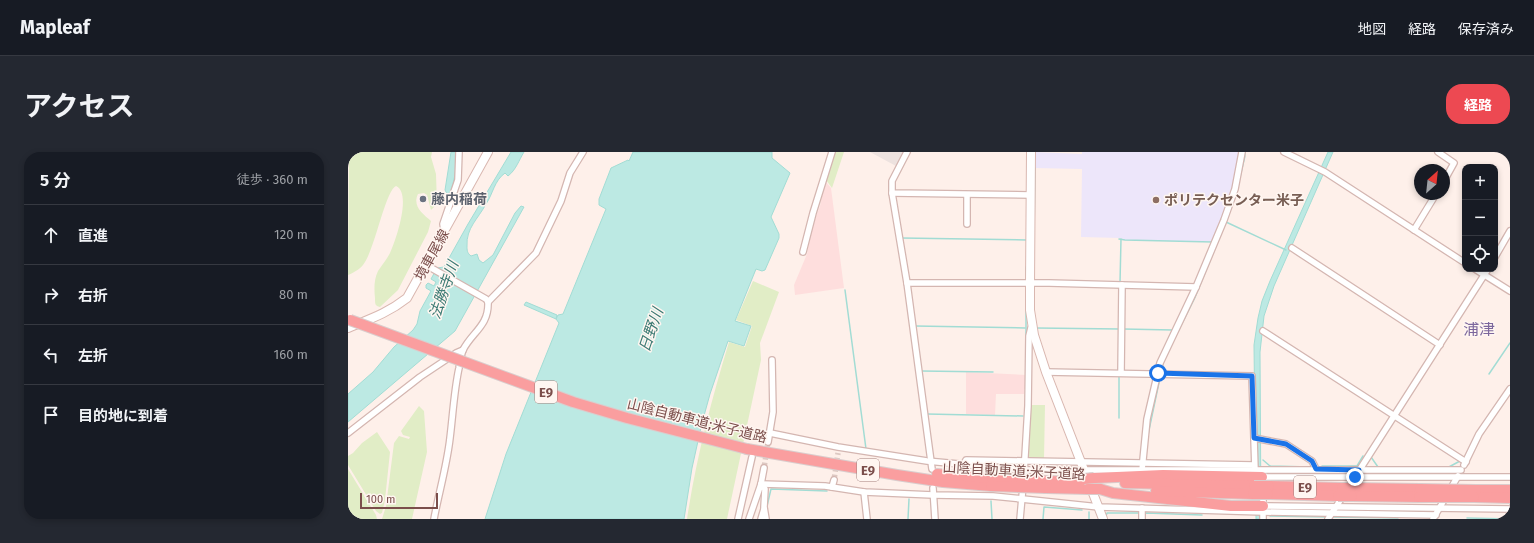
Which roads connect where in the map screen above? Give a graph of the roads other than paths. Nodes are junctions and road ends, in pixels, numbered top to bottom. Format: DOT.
graph roads {
  1 [pos="459,152"];
  2 [pos="488,152"];
  3 [pos="583,152"];
  4 [pos="832,152"];
  5 [pos="907,152"];
  6 [pos="1031,152"];
  7 [pos="1242,152"];
  8 [pos="1284,152"];
  9 [pos="1438,152"];
  10 [pos="1450,170"];
  11 [pos="892,193"];
  12 [pos="967,195"];
  13 [pos="1031,195"];
  14 [pos="1432,200"];
  15 [pos="967,224"];
  16 [pos="1414,230"];
  17 [pos="1510,231"];
  18 [pos="444,232"];
  19 [pos="1292,248"];
  20 [pos="803,252"];
  21 [pos="1498,252"];
  22 [pos="1462,260"];
  23 [pos="429,267"];
  24 [pos="1480,272"];
  25 [pos="1486,272"];
  26 [pos="1484,275"];
  27 [pos="907,283"];
  28 [pos="1030,284"];
  29 [pos="1122,285"];
  30 [pos="1196,287"];
  31 [pos="1510,291"];
  32 [pos="487,300"];
  33 [pos="349,320"];
  34 [pos="1032,326"];
  35 [pos="1263,331"];
  36 [pos="1440,345"];
  37 [pos="463,350"];
  38 [pos="772,360"];
  39 [pos="1046,372"];
  40 [pos="1121,373"];
  41 [pos="1159,373"];
  42 [pos="1510,389"];
  43 [pos="1394,416"];
  44 [pos="348,433"];
  45 [pos="770,433"];
  46 [pos="1254,438"];
  47 [pos="768,442"];
  48 [pos="749,450"];
  49 [pos="929,461"];
  50 [pos="1025,461"];
  51 [pos="1466,462"];
  52 [pos="964,464"];
  53 [pos="1142,466"];
  54 [pos="764,468"];
  55 [pos="932,469"];
  56 [pos="1316,469"];
  57 [pos="1024,470"];
  58 [pos="1258,470"];
  59 [pos="1359,470"];
  60 [pos="1461,470"];
  61 [pos="1087,476"];
  62 [pos="1355,477"];
  63 [pos="1510,477"];
  64 [pos="1458,478"];
  65 [pos="834,480"];
  66 [pos="761,484"];
  67 [pos="832,487"];
  68 [pos="933,488"];
  69 [pos="1510,490"];
  70 [pos="864,492"];
  71 [pos="1475,494"];
  72 [pos="933,495"];
  73 [pos="1022,498"];
  74 [pos="1510,498"];
  75 [pos="764,507"];
  76 [pos="1099,507"];
  77 [pos="1336,507"];
  78 [pos="1142,508"];
  79 [pos="1440,508"];
  80 [pos="1263,509"];
  81 [pos="1510,509"];
  82 [pos="1332,513"];
  83 [pos="1254,515"];
  84 [pos="1403,517"];
  85 [pos="1434,517"];
  86 [pos="434,519"];
  87 [pos="738,519"];
  88 [pos="749,519"];
  89 [pos="761,519"];
  90 [pos="766,519"];
  91 [pos="867,519"];
  92 [pos="935,519"];
  93 [pos="1020,519"];
  94 [pos="1103,519"];
  95 [pos="1142,519"];
  96 [pos="1263,519"];
  97 [pos="1328,519"];
  1 -- 18 [label="street"];
  2 -- 18 [label="street, 境車尾線"];
  3 -- 32 [label="street"];
  4 -- 20 [label="street"];
  5 -- 11 [label="street"];
  6 -- 13 [label="street"];
  7 -- 30 [label="street"];
  8 -- 16 [label="street"];
  9 -- 10 [label="street"];
  11 -- 12 [label="street"];
  11 -- 27 [label="street"];
  12 -- 13 [label="street"];
  12 -- 15 [label="street"];
  13 -- 28 [label="street"];
  14 -- 16 [label="street"];
  16 -- 22 [label="street"];
  17 -- 21 [label="street"];
  18 -- 23 [label="street, 境車尾線"];
  19 -- 36 [label="street"];
  23 -- 32 [label="street"];
  23 -- 33 [label="street, 境車尾線"];
  24 -- 26 [label="street"];
  25 -- 26 [label="street"];
  26 -- 31 [label="street"];
  26 -- 36 [label="street"];
  27 -- 28 [label="street"];
  27 -- 49 [label="street"];
  28 -- 29 [label="street"];
  28 -- 34 [label="street"];
  29 -- 30 [label="street"];
  29 -- 40 [label="street"];
  30 -- 41 [label="street"];
  32 -- 37 [label="street"];
  33 -- 48 [label="highway, 山陰自動車道;米子道路 / E9, bridge"];
  34 -- 39 [label="street"];
  34 -- 50 [label="street"];
  35 -- 43 [label="street"];
  36 -- 43 [label="street"];
  37 -- 44 [label="street"];
  37 -- 86 [label="street"];
  38 -- 45 [label="street"];
  39 -- 40 [label="street"];
  39 -- 61 [label="street"];
  40 -- 41 [label="street"];
  41 -- 46 [label="street"];
  41 -- 53 [label="street"];
  42 -- 51 [label="street"];
  43 -- 51 [label="street"];
  43 -- 59 [label="street"];
  45 -- 47 [label="street"];
  45 -- 49 [label="street"];
  46 -- 56 [label="street"];
  46 -- 58 [label="street"];
  48 -- 61 [label="highway, 山陰自動車道;米子道路 / E9, bridge"];
  48 -- 87 [label="street"];
  49 -- 52 [label="street"];
  49 -- 55 [label="street"];
  50 -- 52 [label="street"];
  50 -- 57 [label="street"];
  50 -- 61 [label="street"];
  51 -- 60 [label="street"];
  52 -- 57 [label="street"];
  53 -- 58 [label="street"];
  53 -- 61 [label="street"];
  53 -- 61 [label="street"];
  54 -- 66 [label="street"];
  56 -- 58 [label="street"];
  56 -- 59 [label="street"];
  57 -- 61 [label="street"];
  57 -- 73 [label="street"];
  58 -- 61 [label="highway"];
  58 -- 62 [label="street"];
  58 -- 80 [label="street"];
  59 -- 60 [label="street"];
  59 -- 62 [label="street"];
  60 -- 64 [label="street"];
  61 -- 71 [label="highway, 山陰自動車道;米子道路 / E9, bridge"];
  61 -- 76 [label="street"];
  61 -- 80 [label="highway"];
  62 -- 64 [label="street"];
  62 -- 77 [label="street"];
  63 -- 64 [label="street"];
  64 -- 79 [label="street"];
  65 -- 67 [label="street"];
  66 -- 67 [label="street"];
  66 -- 75 [label="street"];
  66 -- 88 [label="street"];
  67 -- 70 [label="street"];
  68 -- 72 [label="street"];
  69 -- 71 [label="highway, 山陰自動車道;米子道路 / E9"];
  70 -- 72 [label="street"];
  70 -- 91 [label="street"];
  71 -- 74 [label="highway, 山陰自動車道;米子道路 / E9"];
  72 -- 73 [label="street"];
  72 -- 92 [label="street"];
  73 -- 76 [label="street"];
  73 -- 93 [label="street"];
  75 -- 89 [label="street"];
  75 -- 90 [label="street"];
  76 -- 78 [label="street"];
  76 -- 94 [label="street"];
  77 -- 79 [label="street"];
  77 -- 80 [label="street"];
  77 -- 82 [label="street"];
  78 -- 83 [label="street"];
  78 -- 95 [label="street"];
  79 -- 81 [label="street"];
  79 -- 85 [label="street"];
  80 -- 82 [label="street"];
  80 -- 83 [label="street"];
  80 -- 96 [label="street"];
  82 -- 84 [label="street"];
  82 -- 97 [label="street"];
  84 -- 85 [label="street"];
}
